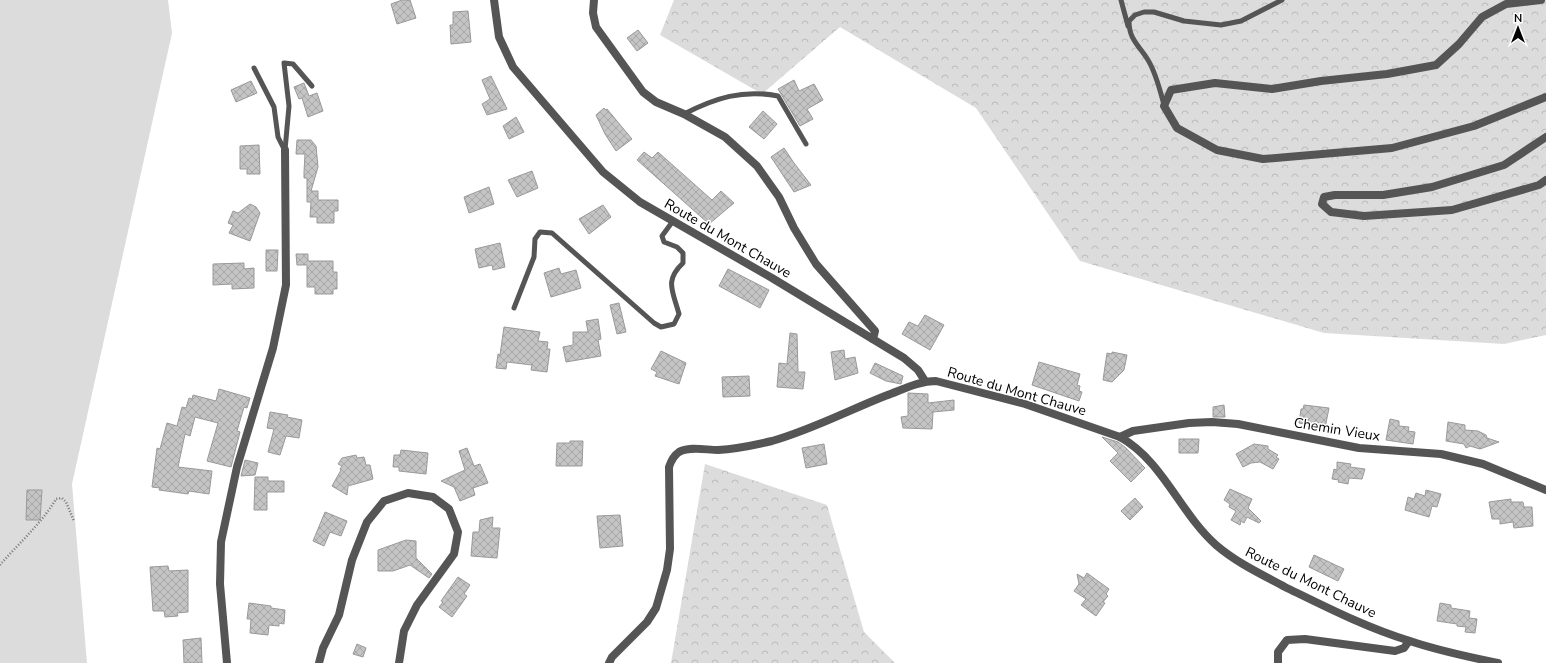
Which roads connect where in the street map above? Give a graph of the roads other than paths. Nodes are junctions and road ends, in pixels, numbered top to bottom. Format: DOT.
graph roads {
  1 [pos="494,0"];
  2 [pos="594,0"];
  3 [pos="1121,0"];
  4 [pos="1282,0"];
  5 [pos="1540,0"];
  6 [pos="1129,31"];
  7 [pos="254,68"];
  8 [pos="312,86"];
  9 [pos="1546,97"];
  10 [pos="1164,106"];
  11 [pos="684,114"];
  12 [pos="1546,137"];
  13 [pos="806,144"];
  14 [pos="285,150"];
  15 [pos="1546,180"];
  16 [pos="673,221"];
  17 [pos="514,308"];
  18 [pos="873,339"];
  19 [pos="925,381"];
  20 [pos="1120,437"];
  21 [pos="1546,490"];
  22 [pos="1409,641"];
  23 [pos="227,663"];
  24 [pos="319,663"];
  25 [pos="399,663"];
  26 [pos="609,663"];
  27 [pos="1278,663"];
  28 [pos="1498,663"];
  1 -- 16 [label="street, Route du Mont Chauve"];
  2 -- 11 [label="street"];
  3 -- 6 [label="lane"];
  4 -- 6 [label="lane"];
  5 -- 10 [label="street"];
  6 -- 10 [label="lane"];
  7 -- 14 [label="lane"];
  8 -- 14 [label="lane"];
  9 -- 10 [label="street"];
  11 -- 13 [label="lane"];
  11 -- 18 [label="street"];
  12 -- 15 [label="street"];
  14 -- 23 [label="street"];
  16 -- 17 [label="lane"];
  16 -- 18 [label="street, Route du Mont Chauve"];
  18 -- 19 [label="street, Route du Mont Chauve"];
  19 -- 20 [label="street, Route du Mont Chauve"];
  19 -- 26 [label="street"];
  20 -- 21 [label="street, Chemin Vieux"];
  20 -- 22 [label="street, Route du Mont Chauve"];
  22 -- 27 [label="street"];
  22 -- 28 [label="street, Route du Mont Chauve"];
  24 -- 25 [label="street"];
}
